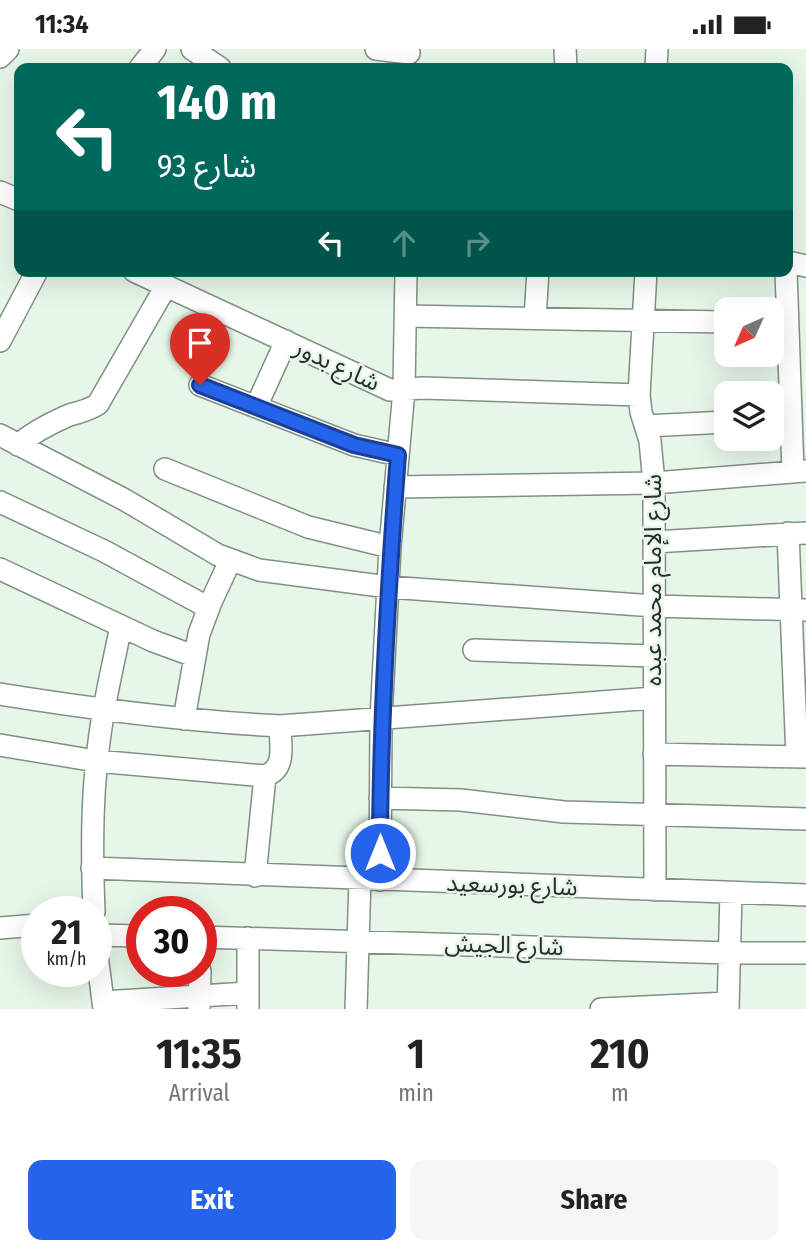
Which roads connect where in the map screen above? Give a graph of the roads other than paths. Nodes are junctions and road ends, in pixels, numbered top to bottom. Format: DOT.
graph roads {
  1 [pos="8,49"];
  2 [pos="155,49"];
  3 [pos="192,49"];
  4 [pos="376,49"];
  5 [pos="0,57"];
  6 [pos="409,57"];
  7 [pos="144,63"];
  8 [pos="213,63"];
  9 [pos="34,277"];
  10 [pos="147,277"];
  11 [pos="406,277"];
  12 [pos="538,277"];
  13 [pos="646,277"];
  14 [pos="785,277"];
  15 [pos="166,286"];
  16 [pos="783,297"];
  17 [pos="405,316"];
  18 [pos="535,318"];
  19 [pos="643,320"];
  20 [pos="714,321"];
  21 [pos="784,338"];
  22 [pos="0,341"];
  23 [pos="286,341"];
  24 [pos="200,385"];
  25 [pos="404,390"];
  26 [pos="798,391"];
  27 [pos="639,395"];
  28 [pos="256,407"];
  29 [pos="784,415"];
  30 [pos="714,423"];
  31 [pos="646,426"];
  32 [pos="784,429"];
  33 [pos="9,440"];
  34 [pos="398,455"];
  35 [pos="165,470"];
  36 [pos="799,472"];
  37 [pos="654,483"];
  38 [pos="395,487"];
  39 [pos="0,502"];
  40 [pos="797,533"];
  41 [pos="654,542"];
  42 [pos="390,547"];
  43 [pos="230,561"];
  44 [pos="0,570"];
  45 [pos="388,587"];
  46 [pos="654,606"];
  47 [pos="209,608"];
  48 [pos="799,610"];
  49 [pos="121,626"];
  50 [pos="474,650"];
  51 [pos="194,656"];
  52 [pos="653,656"];
  53 [pos="0,694"];
  54 [pos="654,698"];
  55 [pos="104,710"];
  56 [pos="184,719"];
  57 [pos="381,719"];
  58 [pos="280,726"];
  59 [pos="0,745"];
  60 [pos="654,754"];
  61 [pos="802,757"];
  62 [pos="96,761"];
  63 [pos="265,776"];
  64 [pos="380,798"];
  65 [pos="654,815"];
  66 [pos="806,819"];
  67 [pos="92,868"];
  68 [pos="255,876"];
  69 [pos="370,879"];
  70 [pos="655,890"];
  71 [pos="731,893"];
  72 [pos="806,895"];
  73 [pos="93,896"];
  74 [pos="21,926"];
  75 [pos="0,928"];
  76 [pos="217,937"];
  77 [pos="248,938"];
  78 [pos="358,940"];
  79 [pos="729,953"];
  80 [pos="806,953"];
  81 [pos="101,987"];
  82 [pos="248,1001"];
  83 [pos="199,1003"];
  84 [pos="148,1004"];
  85 [pos="103,1005"];
  86 [pos="728,1006"];
  87 [pos="356,1009"];
  88 [pos="601,1009"];
  1 -- 5 [label="street"];
  2 -- 7 [label="street"];
  3 -- 8 [label="street"];
  4 -- 6 [label="street"];
  9 -- 22 [label="street"];
  10 -- 15 [label="street, شارع بدور"];
  11 -- 17 [label="street"];
  12 -- 18 [label="street"];
  13 -- 19 [label="street, شارع الإمام محمد عبده"];
  14 -- 16 [label="street"];
  15 -- 23 [label="street, شارع بدور"];
  15 -- 33 [label="street"];
  17 -- 18 [label="street"];
  17 -- 25 [label="street"];
  18 -- 19 [label="street"];
  19 -- 20 [label="street"];
  19 -- 27 [label="street, شارع الإمام محمد عبده"];
  21 -- 26 [label="street"];
  23 -- 25 [label="street, شارع بدور"];
  23 -- 28 [label="street"];
  24 -- 28 [label="street"];
  25 -- 27 [label="street, شارع بدور"];
  25 -- 34 [label="street"];
  26 -- 29 [label="street"];
  27 -- 31 [label="street, شارع الإمام محمد عبده"];
  28 -- 34 [label="street"];
  30 -- 31 [label="street"];
  31 -- 37 [label="street, شارع الإمام محمد عبده"];
  32 -- 36 [label="street"];
  33 -- 43 [label="street"];
  34 -- 38 [label="street"];
  35 -- 42 [label="street"];
  36 -- 37 [label="street"];
  37 -- 38 [label="street"];
  37 -- 41 [label="street, شارع الإمام محمد عبده"];
  38 -- 42 [label="street"];
  39 -- 47 [label="street"];
  40 -- 41 [label="street"];
  40 -- 48 [label="street"];
  41 -- 46 [label="street, شارع الإمام محمد عبده"];
  42 -- 45 [label="street"];
  43 -- 45 [label="street"];
  43 -- 47 [label="street"];
  44 -- 49 [label="street"];
  45 -- 46 [label="street"];
  45 -- 57 [label="street"];
  46 -- 48 [label="street"];
  46 -- 52 [label="street, شارع الإمام محمد عبده"];
  47 -- 51 [label="street"];
  48 -- 61 [label="street"];
  49 -- 51 [label="street"];
  49 -- 55 [label="street"];
  50 -- 52 [label="street"];
  51 -- 56 [label="street"];
  52 -- 54 [label="street, شارع الإمام محمد عبده"];
  53 -- 55 [label="street"];
  54 -- 57 [label="street"];
  54 -- 60 [label="street, شارع الإمام محمد عبده"];
  55 -- 56 [label="street"];
  55 -- 62 [label="street"];
  56 -- 58 [label="street"];
  57 -- 58 [label="street"];
  57 -- 64 [label="street"];
  58 -- 63 [label="street"];
  59 -- 62 [label="street"];
  60 -- 61 [label="street"];
  60 -- 65 [label="street, شارع الإمام محمد عبده"];
  62 -- 63 [label="street"];
  62 -- 67 [label="street"];
  63 -- 68 [label="street"];
  64 -- 65 [label="street"];
  64 -- 69 [label="street"];
  65 -- 66 [label="street"];
  65 -- 70 [label="street, شارع الإمام محمد عبده"];
  67 -- 68 [label="street, شارع بورسعيد"];
  67 -- 73 [label="street"];
  68 -- 69 [label="street, شارع بورسعيد"];
  69 -- 70 [label="street, شارع بورسعيد"];
  69 -- 78 [label="street"];
  70 -- 71 [label="street, شارع بورسعيد"];
  71 -- 72 [label="street, شارع بورسعيد"];
  71 -- 79 [label="street"];
  74 -- 75 [label="street"];
  76 -- 77 [label="street, شارع الجيش"];
  77 -- 78 [label="street, شارع الجيش"];
  77 -- 82 [label="street"];
  78 -- 79 [label="street, شارع الجيش"];
  78 -- 87 [label="street"];
  79 -- 80 [label="street, شارع الجيش"];
  79 -- 86 [label="street"];
  81 -- 85 [label="street"];
  82 -- 83 [label="street"];
  83 -- 84 [label="street"];
  84 -- 85 [label="street"];
  86 -- 88 [label="street"];
}
